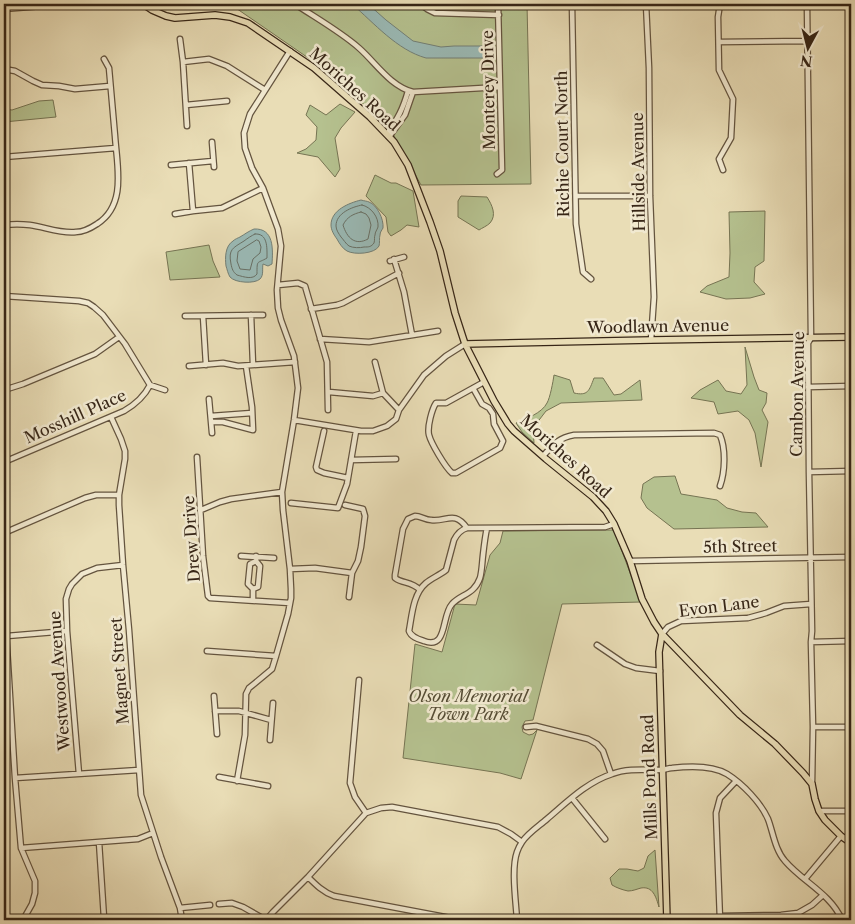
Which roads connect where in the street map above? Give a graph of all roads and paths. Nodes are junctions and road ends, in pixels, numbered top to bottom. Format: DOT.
graph roads {
  1 [pos="126,4"];
  2 [pos="142,4"];
  3 [pos="295,4"];
  4 [pos="420,4"];
  5 [pos="498,4"];
  6 [pos="572,4"];
  7 [pos="646,4"];
  8 [pos="720,4"];
  9 [pos="807,4"];
  10 [pos="4,9"];
  11 [pos="499,15"];
  12 [pos="180,39"];
  13 [pos="807,41"];
  14 [pos="719,42"];
  15 [pos="290,51"];
  16 [pos="104,59"];
  17 [pos="183,62"];
  18 [pos="4,69"];
  19 [pos="110,86"];
  20 [pos="500,87"];
  21 [pos="265,90"];
  22 [pos="411,91"];
  23 [pos="227,101"];
  24 [pos="186,105"];
  25 [pos="188,126"];
  26 [pos="388,136"];
  27 [pos="212,142"];
  28 [pos="116,148"];
  29 [pos="4,157"];
  30 [pos="213,161"];
  31 [pos="189,164"];
  32 [pos="171,165"];
  33 [pos="214,167"];
  34 [pos="723,170"];
  35 [pos="497,174"];
  36 [pos="263,188"];
  37 [pos="576,196"];
  38 [pos="650,196"];
  39 [pos="193,210"];
  40 [pos="174,214"];
  41 [pos="4,225"];
  42 [pos="404,256"];
  43 [pos="399,273"];
  44 [pos="591,279"];
  45 [pos="278,285"];
  46 [pos="4,296"];
  47 [pos="311,309"];
  48 [pos="251,315"];
  49 [pos="263,315"];
  50 [pos="185,316"];
  51 [pos="203,316"];
  52 [pos="438,331"];
  53 [pos="412,335"];
  54 [pos="119,337"];
  55 [pos="851,337"];
  56 [pos="811,338"];
  57 [pos="320,339"];
  58 [pos="651,340"];
  59 [pos="465,344"];
  60 [pos="295,362"];
  61 [pos="375,362"];
  62 [pos="206,365"];
  63 [pos="253,365"];
  64 [pos="189,366"];
  65 [pos="246,366"];
  66 [pos="484,382"];
  67 [pos="150,385"];
  68 [pos="808,386"];
  69 [pos="851,386"];
  70 [pos="473,388"];
  71 [pos="4,390"];
  72 [pos="165,390"];
  73 [pos="329,392"];
  74 [pos="383,393"];
  75 [pos="209,399"];
  76 [pos="328,410"];
  77 [pos="399,410"];
  78 [pos="252,412"];
  79 [pos="211,416"];
  80 [pos="111,417"];
  81 [pos="294,420"];
  82 [pos="212,422"];
  83 [pos="508,424"];
  84 [pos="324,431"];
  85 [pos="356,431"];
  86 [pos="498,431"];
  87 [pos="212,433"];
  88 [pos="543,456"];
  89 [pos="198,458"];
  90 [pos="396,459"];
  91 [pos="351,460"];
  92 [pos="4,462"];
  93 [pos="851,471"];
  94 [pos="809,472"];
  95 [pos="348,478"];
  96 [pos="720,486"];
  97 [pos="282,492"];
  98 [pos="119,495"];
  99 [pos="291,503"];
  100 [pos="345,506"];
  101 [pos="201,510"];
  102 [pos="614,524"];
  103 [pos="467,528"];
  104 [pos="487,528"];
  105 [pos="4,534"];
  106 [pos="241,556"];
  107 [pos="851,556"];
  108 [pos="810,557"];
  109 [pos="274,558"];
  110 [pos="256,559"];
  111 [pos="630,561"];
  112 [pos="123,565"];
  113 [pos="290,569"];
  114 [pos="352,573"];
  115 [pos="253,589"];
  116 [pos="420,590"];
  117 [pos="349,597"];
  118 [pos="4,598"];
  119 [pos="253,600"];
  120 [pos="290,603"];
  121 [pos="812,604"];
  122 [pos="67,631"];
  123 [pos="662,634"];
  124 [pos="6,636"];
  125 [pos="851,641"];
  126 [pos="811,642"];
  127 [pos="597,645"];
  128 [pos="207,651"];
  129 [pos="276,656"];
  130 [pos="660,671"];
  131 [pos="359,680"];
  132 [pos="214,696"];
  133 [pos="273,703"];
  134 [pos="215,711"];
  135 [pos="246,713"];
  136 [pos="271,720"];
  137 [pos="813,727"];
  138 [pos="851,727"];
  139 [pos="526,728"];
  140 [pos="217,734"];
  141 [pos="270,740"];
  142 [pos="139,770"];
  143 [pos="663,770"];
  144 [pos="79,774"];
  145 [pos="611,774"];
  146 [pos="219,777"];
  147 [pos="15,778"];
  148 [pos="237,780"];
  149 [pos="736,781"];
  150 [pos="812,784"];
  151 [pos="268,786"];
  152 [pos="572,798"];
  153 [pos="819,811"];
  154 [pos="851,811"];
  155 [pos="366,813"];
  156 [pos="153,833"];
  157 [pos="841,836"];
  158 [pos="604,838"];
  159 [pos="99,842"];
  160 [pos="522,842"];
  161 [pos="851,843"];
  162 [pos="21,848"];
  163 [pos="308,877"];
  164 [pos="805,879"];
  165 [pos="823,895"];
  166 [pos="219,904"];
  167 [pos="210,905"];
  168 [pos="180,908"];
  169 [pos="104,918"];
  170 [pos="720,918"];
  171 [pos="23,920"];
  172 [pos="182,920"];
  173 [pos="266,920"];
  174 [pos="461,920"];
  175 [pos="518,920"];
  176 [pos="667,920"];
  177 [pos="842,920"];
  1 -- 10 [label="street"];
  2 -- 15 [label="main road, Moriches Road"];
  3 -- 22 [label="street"];
  4 -- 11 [label="street"];
  5 -- 11 [label="street, Monterey Drive"];
  6 -- 37 [label="street, Richie Court North"];
  7 -- 38 [label="street, Hillside Avenue"];
  8 -- 14 [label="street"];
  9 -- 13 [label="street, Cambon Avenue"];
  11 -- 20 [label="street, Monterey Drive"];
  12 -- 17 [label="street"];
  13 -- 14 [label="street"];
  13 -- 56 [label="street, Cambon Avenue"];
  14 -- 34 [label="street"];
  15 -- 21 [label="street"];
  15 -- 26 [label="main road, Moriches Road"];
  16 -- 19 [label="street"];
  17 -- 21 [label="street"];
  17 -- 24 [label="street"];
  18 -- 19 [label="street"];
  19 -- 28 [label="street"];
  20 -- 22 [label="street"];
  20 -- 35 [label="street, Monterey Drive"];
  21 -- 36 [label="street"];
  22 -- 26 [label="street"];
  23 -- 24 [label="street"];
  24 -- 25 [label="street"];
  26 -- 59 [label="main road, Moriches Road"];
  27 -- 30 [label="street"];
  28 -- 29 [label="street"];
  28 -- 41 [label="street"];
  30 -- 31 [label="street"];
  30 -- 33 [label="street"];
  31 -- 32 [label="street"];
  31 -- 39 [label="street"];
  36 -- 39 [label="street"];
  36 -- 45 [label="street"];
  37 -- 38 [label="street"];
  37 -- 44 [label="street, Richie Court North"];
  38 -- 58 [label="street, Hillside Avenue"];
  39 -- 40 [label="street"];
  42 -- 43 [label="street"];
  43 -- 47 [label="street"];
  43 -- 53 [label="street"];
  45 -- 47 [label="street"];
  45 -- 60 [label="street"];
  46 -- 54 [label="street"];
  47 -- 57 [label="street"];
  48 -- 49 [label="street"];
  48 -- 51 [label="street"];
  48 -- 63 [label="street"];
  50 -- 51 [label="street"];
  51 -- 62 [label="street"];
  52 -- 53 [label="street"];
  53 -- 57 [label="street"];
  54 -- 67 [label="street"];
  54 -- 71 [label="street"];
  55 -- 56 [label="main road, Woodlawn Avenue"];
  56 -- 58 [label="main road, Woodlawn Avenue"];
  56 -- 68 [label="street, Cambon Avenue"];
  57 -- 73 [label="street"];
  58 -- 59 [label="main road, Woodlawn Avenue"];
  59 -- 66 [label="main road, Moriches Road"];
  59 -- 77 [label="street"];
  60 -- 63 [label="street"];
  60 -- 81 [label="street"];
  61 -- 74 [label="street"];
  62 -- 64 [label="street"];
  62 -- 65 [label="street"];
  63 -- 65 [label="street"];
  65 -- 78 [label="street"];
  66 -- 70 [label="street"];
  66 -- 83 [label="main road, Moriches Road"];
  67 -- 72 [label="street"];
  67 -- 80 [label="street, Mosshill Place"];
  68 -- 69 [label="street"];
  68 -- 94 [label="street, Cambon Avenue"];
  70 -- 86 [label="street"];
  70 -- 86 [label="street"];
  73 -- 74 [label="street"];
  73 -- 76 [label="street"];
  74 -- 77 [label="street"];
  75 -- 79 [label="street"];
  77 -- 85 [label="street"];
  78 -- 79 [label="street"];
  78 -- 82 [label="street"];
  79 -- 82 [label="street"];
  80 -- 92 [label="street, Mosshill Place"];
  80 -- 98 [label="street, Magnet Street"];
  81 -- 85 [label="street"];
  81 -- 97 [label="street"];
  82 -- 87 [label="street"];
  83 -- 86 [label="street"];
  83 -- 88 [label="main road, Moriches Road"];
  84 -- 95 [label="street"];
  85 -- 91 [label="street"];
  88 -- 96 [label="street"];
  88 -- 102 [label="main road, Moriches Road"];
  89 -- 101 [label="street, Drew Drive"];
  90 -- 91 [label="street"];
  91 -- 95 [label="street"];
  93 -- 94 [label="street"];
  94 -- 108 [label="street, Cambon Avenue"];
  95 -- 99 [label="street"];
  97 -- 101 [label="street"];
  97 -- 113 [label="street"];
  98 -- 105 [label="street"];
  98 -- 112 [label="street, Magnet Street"];
  100 -- 114 [label="street"];
  101 -- 119 [label="street, Drew Drive"];
  102 -- 104 [label="street"];
  102 -- 111 [label="main road, Moriches Road"];
  103 -- 104 [label="street"];
  103 -- 116 [label="street"];
  103 -- 116 [label="street"];
  104 -- 116 [label="street"];
  106 -- 110 [label="street"];
  107 -- 108 [label="street, 5th Street"];
  108 -- 111 [label="street, 5th Street"];
  108 -- 121 [label="street, Cambon Avenue"];
  109 -- 110 [label="street"];
  110 -- 115 [label="street"];
  110 -- 115 [label="street"];
  111 -- 123 [label="main road, Moriches Road"];
  112 -- 122 [label="street, Westwood Avenue"];
  112 -- 142 [label="street, Magnet Street"];
  113 -- 114 [label="street"];
  113 -- 120 [label="street"];
  114 -- 117 [label="street"];
  115 -- 119 [label="street"];
  118 -- 124 [label="street"];
  119 -- 120 [label="street, Drew Drive"];
  120 -- 129 [label="street"];
  121 -- 123 [label="street, Evon Lane"];
  121 -- 126 [label="street, Cambon Avenue"];
  122 -- 124 [label="street"];
  122 -- 144 [label="street, Westwood Avenue"];
  123 -- 130 [label="main road, Mills Pond Road"];
  123 -- 150 [label="main road, Moriches Road"];
  124 -- 147 [label="street"];
  125 -- 126 [label="street"];
  126 -- 137 [label="street, Cambon Avenue"];
  127 -- 130 [label="street"];
  128 -- 129 [label="street"];
  129 -- 135 [label="street"];
  130 -- 143 [label="main road, Mills Pond Road"];
  131 -- 155 [label="street"];
  132 -- 134 [label="street"];
  133 -- 136 [label="street"];
  134 -- 135 [label="street"];
  134 -- 140 [label="street"];
  135 -- 136 [label="street"];
  135 -- 148 [label="street"];
  136 -- 141 [label="street"];
  137 -- 138 [label="street"];
  137 -- 150 [label="street, Cambon Avenue"];
  139 -- 145 [label="street"];
  142 -- 144 [label="street"];
  142 -- 156 [label="street, Magnet Street"];
  143 -- 145 [label="street"];
  143 -- 149 [label="street"];
  143 -- 176 [label="main road, Mills Pond Road"];
  144 -- 147 [label="street"];
  145 -- 152 [label="street"];
  146 -- 148 [label="street"];
  147 -- 162 [label="street"];
  148 -- 151 [label="street"];
  149 -- 164 [label="street"];
  149 -- 170 [label="street"];
  150 -- 153 [label="main road"];
  152 -- 158 [label="street"];
  152 -- 160 [label="street"];
  153 -- 154 [label="street"];
  153 -- 157 [label="main road"];
  155 -- 160 [label="street"];
  155 -- 163 [label="street"];
  156 -- 159 [label="street"];
  156 -- 168 [label="street, Magnet Street"];
  157 -- 161 [label="main road"];
  157 -- 164 [label="street"];
  159 -- 162 [label="street"];
  159 -- 169 [label="street"];
  160 -- 175 [label="street"];
  162 -- 171 [label="street"];
  163 -- 173 [label="street"];
  163 -- 174 [label="street"];
  164 -- 165 [label="street"];
  165 -- 170 [label="street"];
  165 -- 177 [label="street"];
  166 -- 173 [label="street"];
  167 -- 168 [label="street"];
  168 -- 172 [label="street, Magnet Street"];
}
